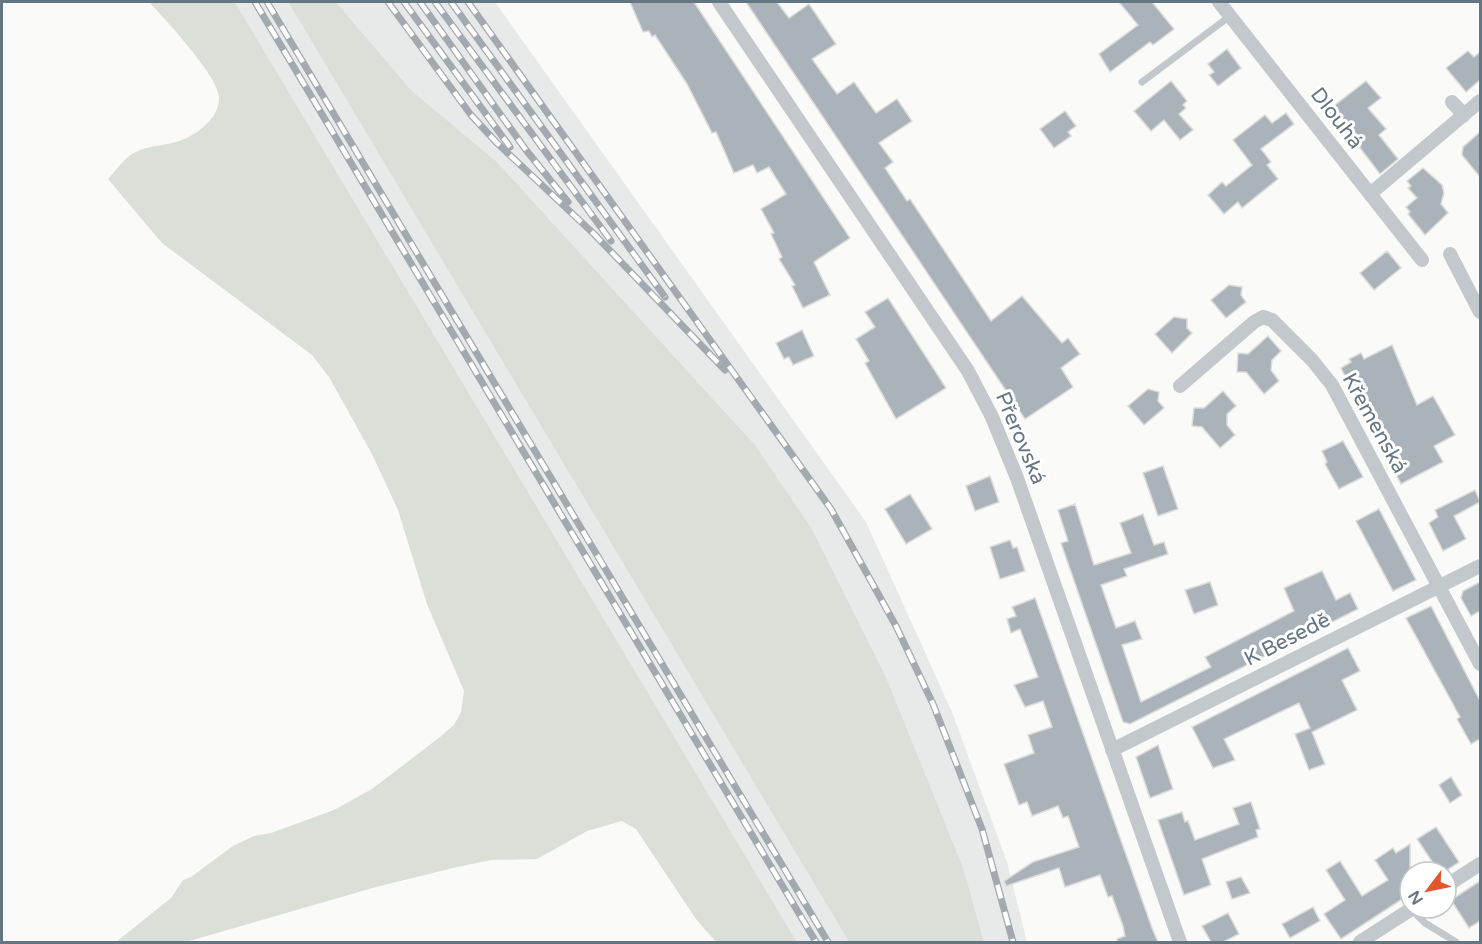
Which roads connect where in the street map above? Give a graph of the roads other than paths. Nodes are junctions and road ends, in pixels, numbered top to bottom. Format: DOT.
graph roads {
  1 [pos="719,2"];
  2 [pos="1219,2"];
  3 [pos="1230,16"];
  4 [pos="1142,82"];
  5 [pos="1452,102"];
  6 [pos="1480,102"];
  7 [pos="1464,115"];
  8 [pos="1370,194"];
  9 [pos="1450,254"];
  10 [pos="1422,260"];
  11 [pos="1480,312"];
  12 [pos="1180,386"];
  13 [pos="1480,566"];
  14 [pos="1439,586"];
  15 [pos="1480,664"];
  16 [pos="1112,750"];
  17 [pos="1480,864"];
  18 [pos="1458,878"];
  19 [pos="1398,918"];
  20 [pos="1422,920"];
  21 [pos="1180,942"];
  22 [pos="1360,942"];
  23 [pos="1456,942"];
  1 -- 16 [label="street, Přerovská"];
  2 -- 3 [label="street, Dlouhá"];
  3 -- 4 [label="lane"];
  3 -- 8 [label="street, Dlouhá"];
  5 -- 7 [label="street"];
  6 -- 7 [label="street"];
  7 -- 8 [label="street"];
  8 -- 10 [label="street, Dlouhá"];
  9 -- 11 [label="street"];
  12 -- 14 [label="street, Křemenská"];
  13 -- 14 [label="street, K Besedě"];
  14 -- 15 [label="street, Křemenská"];
  14 -- 16 [label="street, K Besedě"];
  16 -- 21 [label="street, Přerovská"];
  17 -- 18 [label="street"];
  19 -- 22 [label="street"];
  20 -- 23 [label="lane"];
}
